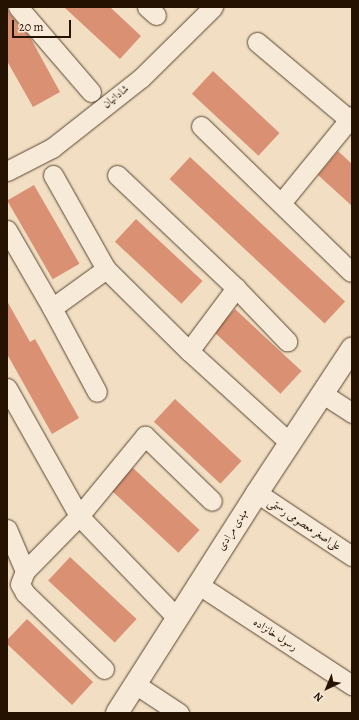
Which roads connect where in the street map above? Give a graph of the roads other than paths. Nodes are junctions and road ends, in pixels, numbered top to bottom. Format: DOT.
graph roads {
  1 [pos="213,7"];
  2 [pos="24,9"];
  3 [pos="257,42"];
  4 [pos="91,92"];
  5 [pos="351,120"];
  6 [pos="202,126"];
  7 [pos="7,172"];
  8 [pos="53,175"];
  9 [pos="117,175"];
  10 [pos="280,203"];
  11 [pos="7,230"];
  12 [pos="106,270"];
  13 [pos="351,272"];
  14 [pos="236,288"];
  15 [pos="52,308"];
  16 [pos="287,341"];
  17 [pos="352,349"];
  18 [pos="189,351"];
  19 [pos="7,388"];
  20 [pos="97,392"];
  21 [pos="323,394"];
  22 [pos="352,413"];
  23 [pos="290,443"];
  24 [pos="257,493"];
  25 [pos="212,500"];
  26 [pos="79,516"];
  27 [pos="7,529"];
  28 [pos="352,556"];
  29 [pos="25,571"];
  30 [pos="199,584"];
  31 [pos="177,618"];
  32 [pos="104,669"];
  33 [pos="135,684"];
  34 [pos="352,685"];
  35 [pos="117,713"];
  36 [pos="179,713"];
  1 -- 7 [label="street, شادانیان"];
  2 -- 4 [label="street"];
  3 -- 5 [label="street"];
  5 -- 10 [label="street"];
  6 -- 10 [label="street"];
  8 -- 12 [label="street"];
  9 -- 14 [label="street"];
  10 -- 13 [label="street"];
  11 -- 15 [label="street"];
  12 -- 15 [label="street"];
  12 -- 18 [label="street"];
  14 -- 16 [label="street"];
  14 -- 18 [label="street"];
  15 -- 20 [label="street"];
  17 -- 21 [label="street, مهدی مرادی"];
  18 -- 23 [label="street"];
  19 -- 26 [label="street"];
  21 -- 22 [label="street"];
  21 -- 23 [label="street, مهدی مرادی"];
  23 -- 24 [label="street, مهدی مرادی"];
  24 -- 28 [label="street, علی‌اصغر معصومی رستمی"];
  24 -- 30 [label="street, مهدی مرادی"];
  25 -- 26 [label="street"];
  26 -- 29 [label="street"];
  26 -- 31 [label="street"];
  27 -- 29 [label="street"];
  29 -- 32 [label="street"];
  30 -- 31 [label="street, مهدی مرادی"];
  30 -- 34 [label="street, رسول خانزاده"];
  31 -- 33 [label="street, مهدی مرادی"];
  33 -- 35 [label="street, مهدی مرادی"];
  33 -- 36 [label="street"];
}
